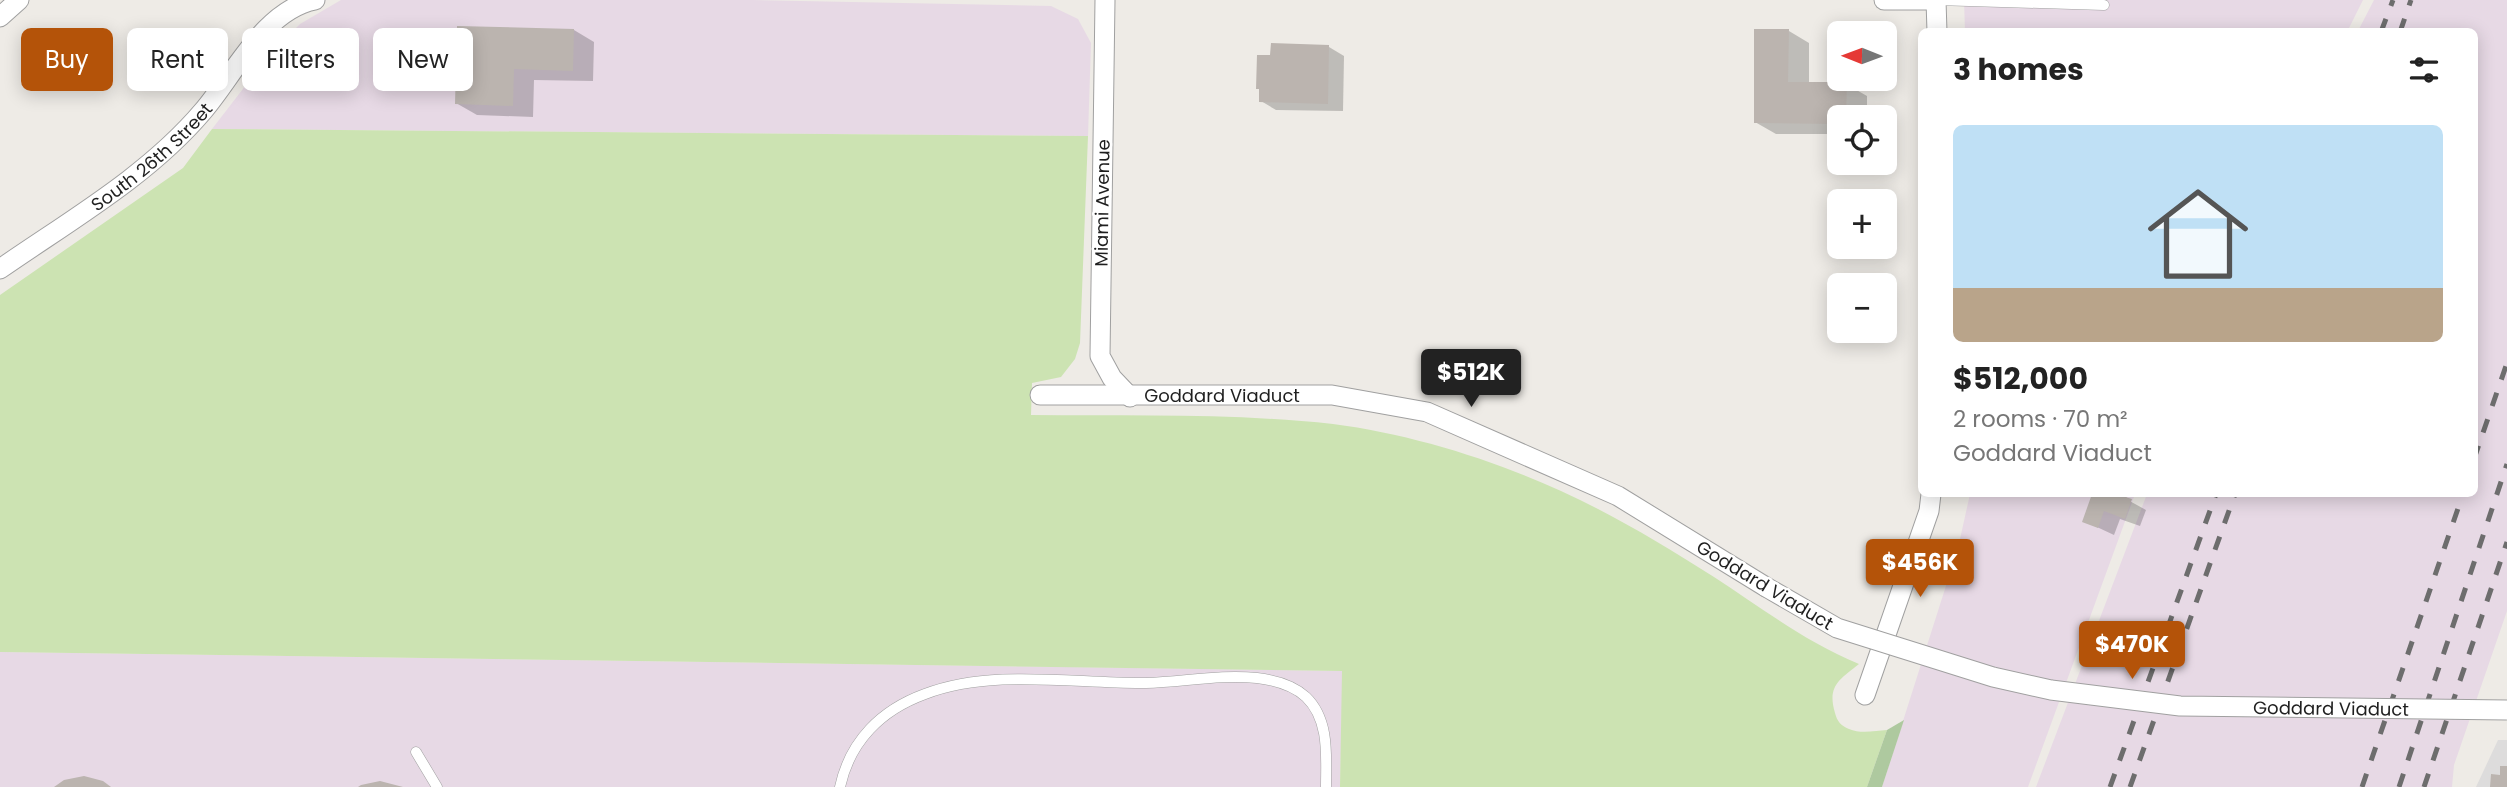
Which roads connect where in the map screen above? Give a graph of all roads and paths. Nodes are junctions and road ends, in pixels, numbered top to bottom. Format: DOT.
graph roads {
  1 [pos="19,0"];
  2 [pos="315,0"];
  3 [pos="1105,0"];
  4 [pos="1884,0"];
  5 [pos="1936,0"];
  6 [pos="2104,5"];
  7 [pos="0,17"];
  8 [pos="1937,28"];
  9 [pos="0,269"];
  10 [pos="1040,395"];
  11 [pos="1130,397"];
  12 [pos="1930,497"];
  13 [pos="1865,695"];
  14 [pos="2507,710"];
  15 [pos="416,752"];
  16 [pos="437,787"];
  17 [pos="840,787"];
  18 [pos="1326,787"];
  1 -- 7 [label="street"];
  2 -- 9 [label="street, South 26th Street"];
  3 -- 11 [label="street, Miami Avenue"];
  4 -- 5 [label="street"];
  5 -- 6 [label="lane"];
  5 -- 8 [label="street"];
  10 -- 11 [label="street, Goddard Viaduct"];
  11 -- 14 [label="street, Goddard Viaduct, bridge"];
  12 -- 13 [label="street"];
  15 -- 16 [label="lane"];
  17 -- 18 [label="lane"];
}
